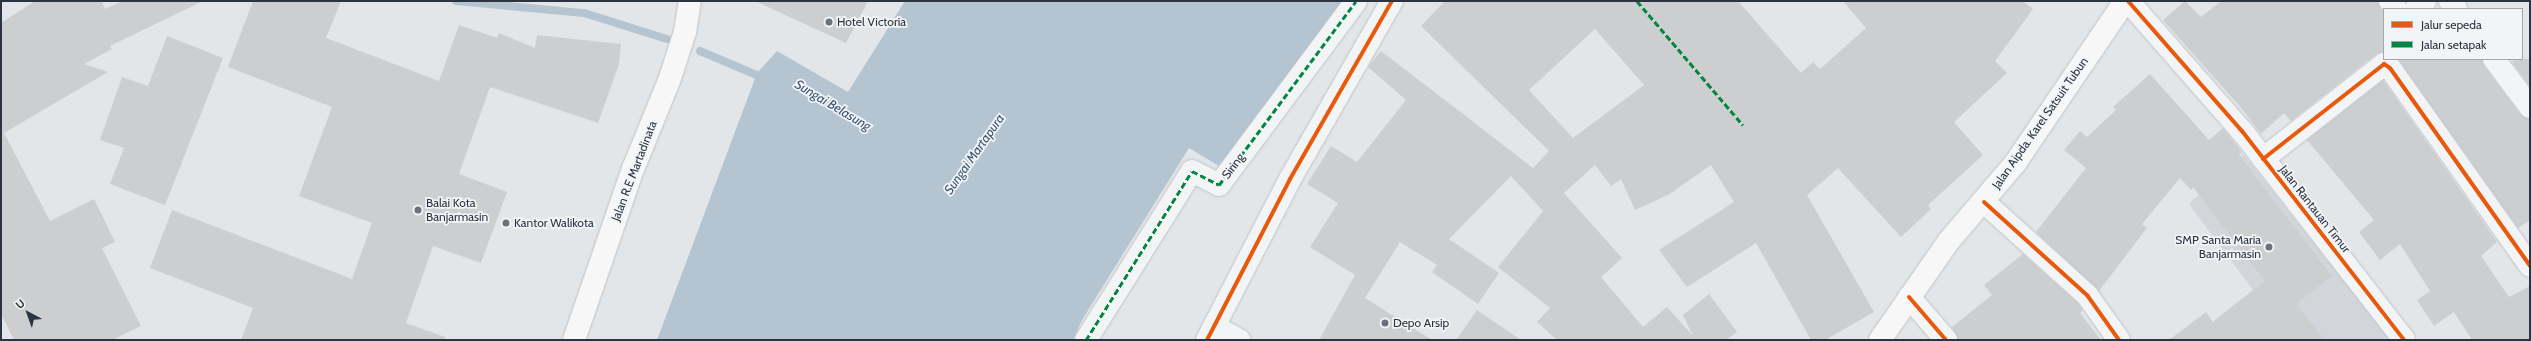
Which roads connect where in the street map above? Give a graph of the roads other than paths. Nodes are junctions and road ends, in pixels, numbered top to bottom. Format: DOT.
graph roads {
  1 [pos="690,1"];
  2 [pos="1356,1"];
  3 [pos="1392,1"];
  4 [pos="2127,1"];
  5 [pos="2425,1"];
  6 [pos="2417,8"];
  7 [pos="2495,60"];
  8 [pos="2530,107"];
  9 [pos="2263,159"];
  10 [pos="1984,202"];
  11 [pos="2530,266"];
  12 [pos="1909,297"];
  13 [pos="1211,333"];
  14 [pos="574,340"];
  15 [pos="1086,340"];
  16 [pos="1239,340"];
  17 [pos="1880,340"];
  18 [pos="1946,340"];
  19 [pos="2119,340"];
  20 [pos="2404,340"];
  1 -- 14 [label="main road, Jalan R.E Martadinata"];
  2 -- 15 [label="street, Siring"];
  3 -- 13 [label="street"];
  4 -- 9 [label="street, Jalan Rantauan Timur"];
  4 -- 10 [label="main road, Jalan Aipda. Karel Satsuit Tubun"];
  5 -- 6 [label="street"];
  7 -- 8 [label="street"];
  9 -- 11 [label="street"];
  9 -- 20 [label="street, Jalan Rantauan Timur"];
  10 -- 12 [label="main road, Jalan Aipda. Karel Satsuit Tubun"];
  10 -- 19 [label="street"];
  12 -- 17 [label="main road, Jalan Aipda. Karel Satsuit Tubun"];
  12 -- 18 [label="street"];
  13 -- 16 [label="street"];
}
